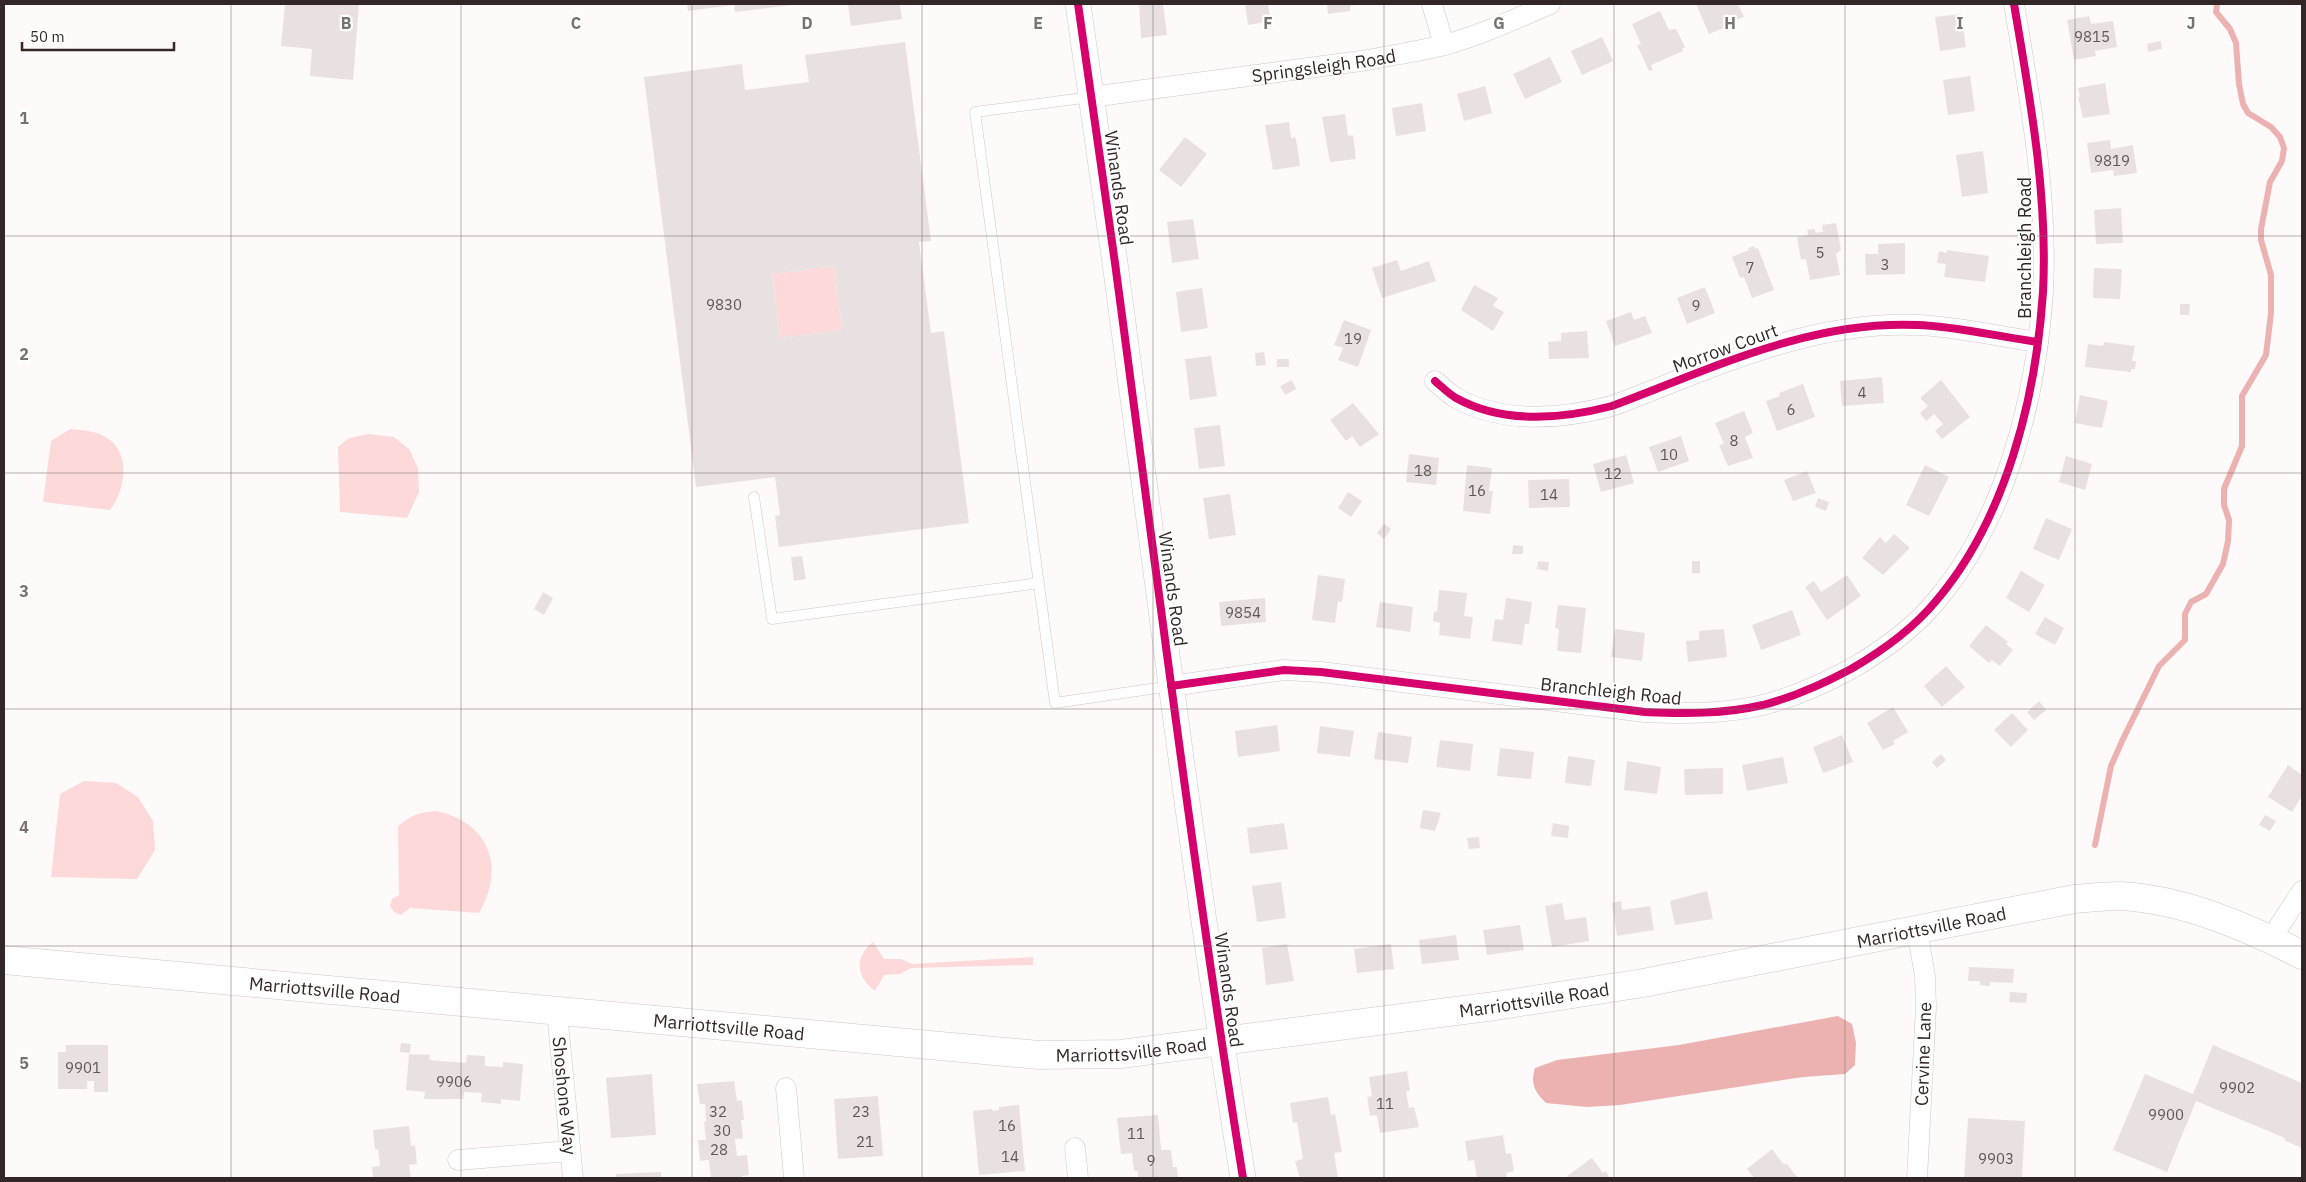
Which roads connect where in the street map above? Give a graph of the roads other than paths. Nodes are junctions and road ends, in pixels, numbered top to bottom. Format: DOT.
graph roads {
  1 [pos="1078,4"];
  2 [pos="1432,4"];
  3 [pos="1550,4"];
  4 [pos="2014,4"];
  5 [pos="1444,45"];
  6 [pos="1090,97"];
  7 [pos="2038,342"];
  8 [pos="1435,381"];
  9 [pos="754,497"];
  10 [pos="1039,583"];
  11 [pos="1171,686"];
  12 [pos="2302,891"];
  13 [pos="1917,930"];
  14 [pos="2271,939"];
  15 [pos="2302,955"];
  16 [pos="4,960"];
  17 [pos="557,1012"];
  18 [pos="1221,1043"];
  19 [pos="786,1088"];
  20 [pos="1075,1148"];
  21 [pos="570,1151"];
  22 [pos="458,1160"];
  23 [pos="573,1178"];
  24 [pos="794,1178"];
  25 [pos="1078,1178"];
  26 [pos="1243,1178"];
  27 [pos="1917,1178"];
  1 -- 6 [label="street, Winands Road"];
  2 -- 5 [label="street"];
  3 -- 5 [label="street, Springsleigh Road"];
  4 -- 7 [label="street, Branchleigh Road"];
  5 -- 6 [label="street, Springsleigh Road"];
  6 -- 10 [label="lane"];
  6 -- 11 [label="street, Winands Road"];
  7 -- 8 [label="street, Morrow Court"];
  7 -- 11 [label="street, Branchleigh Road"];
  9 -- 10 [label="lane"];
  10 -- 11 [label="lane"];
  11 -- 18 [label="street, Winands Road"];
  12 -- 14 [label="street"];
  13 -- 14 [label="main road, Marriottsville Road"];
  13 -- 18 [label="main road, Marriottsville Road"];
  13 -- 27 [label="street, Cervine Lane"];
  14 -- 15 [label="main road, Marriottsville Road"];
  16 -- 17 [label="main road, Marriottsville Road"];
  17 -- 18 [label="main road, Marriottsville Road"];
  17 -- 21 [label="street, Shoshone Way"];
  18 -- 26 [label="street, Winands Road"];
  19 -- 24 [label="street"];
  20 -- 25 [label="street"];
  21 -- 22 [label="street"];
  21 -- 23 [label="street, Shoshone Way"];
}
